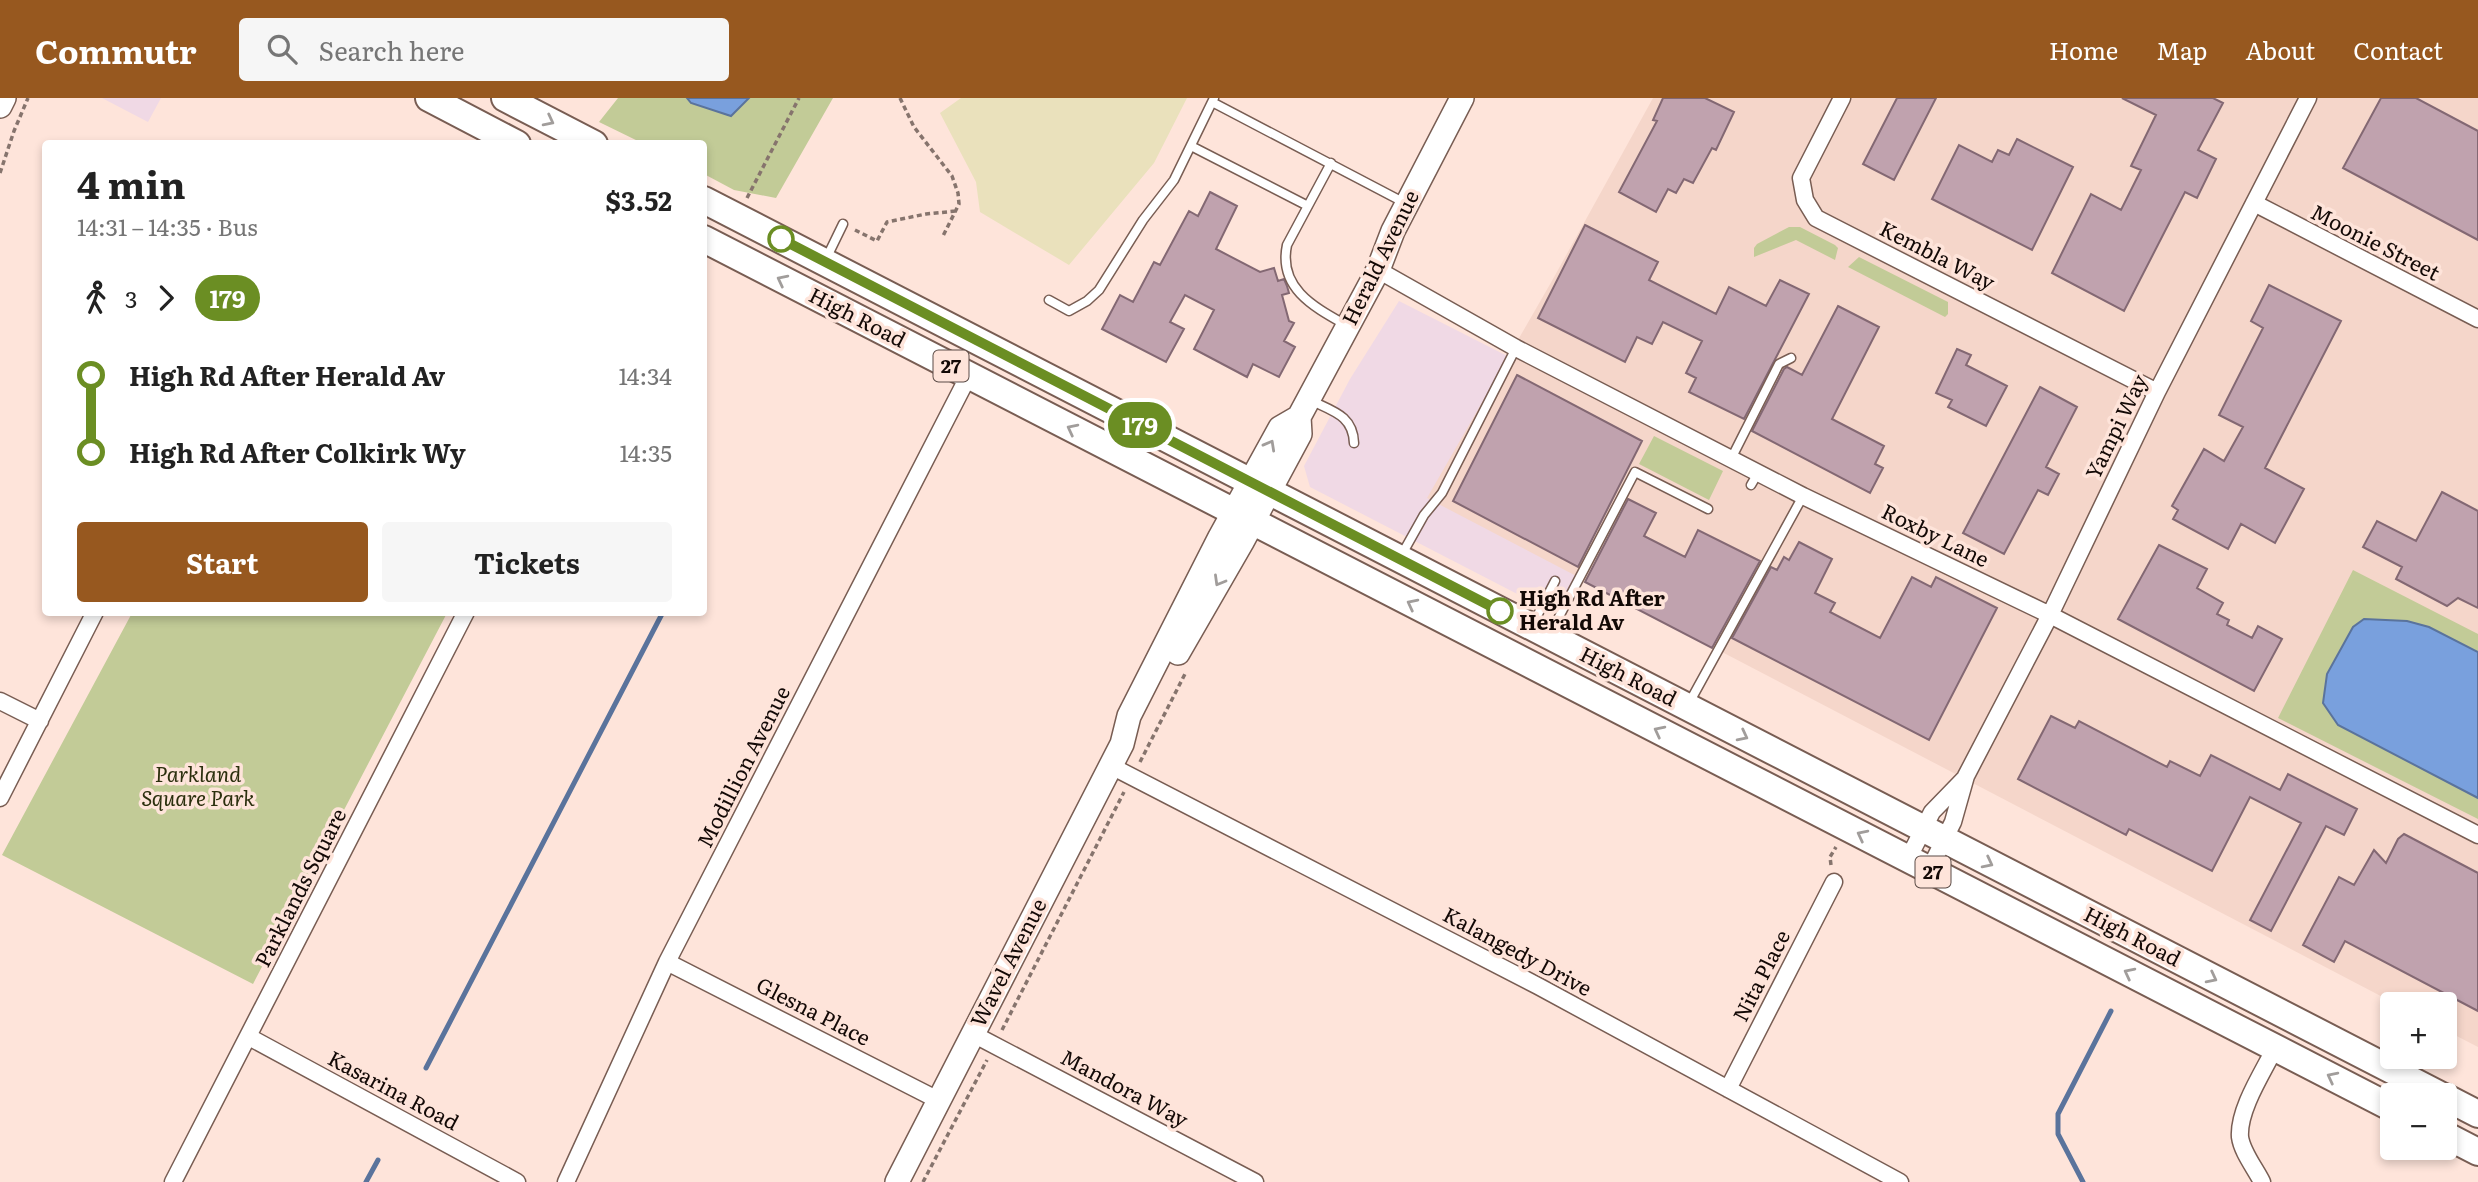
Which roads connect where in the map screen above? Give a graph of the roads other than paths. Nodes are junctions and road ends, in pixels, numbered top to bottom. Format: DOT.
graph roads {
  1 [pos="4,98"];
  2 [pos="429,98"];
  3 [pos="505,98"];
  4 [pos="1462,98"];
  5 [pos="1842,98"];
  6 [pos="2308,98"];
  7 [pos="1213,100"];
  8 [pos="0,106"];
  9 [pos="509,140"];
  10 [pos="586,140"];
  11 [pos="1191,146"];
  12 [pos="1331,163"];
  13 [pos="707,202"];
  14 [pos="1407,204"];
  15 [pos="2253,204"];
  16 [pos="1308,206"];
  17 [pos="843,224"];
  18 [pos="707,241"];
  19 [pos="825,261"];
  20 [pos="1378,270"];
  21 [pos="1049,300"];
  22 [pos="2478,319"];
  23 [pos="1348,326"];
  24 [pos="1516,348"];
  25 [pos="1791,358"];
  26 [pos="969,375"];
  27 [pos="2157,392"];
  28 [pos="1303,408"];
  29 [pos="1354,443"];
  30 [pos="1731,459"];
  31 [pos="1259,487"];
  32 [pos="1803,496"];
  33 [pos="1708,509"];
  34 [pos="1243,517"];
  35 [pos="1400,559"];
  36 [pos="1555,581"];
  37 [pos="2050,615"];
  38 [pos="93,616"];
  39 [pos="464,616"];
  40 [pos="1540,632"];
  41 [pos="0,701"];
  42 [pos="1687,707"];
  43 [pos="40,721"];
  44 [pos="1111,766"];
  45 [pos="1966,776"];
  46 [pos="0,798"];
  47 [pos="1934,834"];
  48 [pos="2478,835"];
  49 [pos="1918,864"];
  50 [pos="1834,882"];
  51 [pos="667,962"];
  52 [pos="973,1034"];
  53 [pos="249,1037"];
  54 [pos="2275,1048"];
  55 [pos="2418,1083"];
  56 [pos="1728,1089"];
  57 [pos="938,1100"];
  58 [pos="2380,1102"];
  59 [pos="2457,1103"];
  60 [pos="2478,1114"];
  61 [pos="2457,1141"];
  62 [pos="2478,1152"];
  63 [pos="173,1182"];
  64 [pos="517,1182"];
  65 [pos="566,1182"];
  66 [pos="897,1182"];
  67 [pos="1255,1182"];
  68 [pos="1900,1182"];
  69 [pos="2262,1182"];
  1 -- 8 [label="street"];
  2 -- 9 [label="main road"];
  3 -- 10 [label="main road, one-way"];
  4 -- 14 [label="street, Herald Avenue"];
  5 -- 27 [label="street, Kembla Way"];
  6 -- 15 [label="street, Yampi Way"];
  7 -- 11 [label="lane"];
  7 -- 12 [label="lane"];
  11 -- 16 [label="lane"];
  11 -- 21 [label="lane"];
  12 -- 14 [label="lane"];
  12 -- 16 [label="lane"];
  13 -- 19 [label="main road, High Road / 27"];
  14 -- 20 [label="street, Herald Avenue"];
  15 -- 22 [label="street, Moonie Street"];
  15 -- 27 [label="street, Yampi Way"];
  16 -- 23 [label="lane"];
  17 -- 19 [label="lane"];
  26 -- 18 [label="main road, High Road / 27, one-way"];
  19 -- 31 [label="main road, High Road / 27"];
  20 -- 23 [label="street, Herald Avenue"];
  20 -- 24 [label="street, Roxby Lane"];
  23 -- 28 [label="street, Herald Avenue"];
  24 -- 30 [label="street, Roxby Lane"];
  24 -- 35 [label="lane"];
  25 -- 30 [label="lane"];
  34 -- 26 [label="main road, High Road / 27, one-way"];
  26 -- 51 [label="street, Modillion Avenue"];
  27 -- 37 [label="street, Yampi Way"];
  28 -- 29 [label="lane"];
  28 -- 31 [label="street, Herald Avenue"];
  30 -- 32 [label="street, Roxby Lane"];
  31 -- 34 [label="street, Herald Avenue"];
  31 -- 35 [label="main road, High Road / 27"];
  32 -- 37 [label="street, Roxby Lane"];
  32 -- 42 [label="lane"];
  33 -- 40 [label="lane"];
  34 -- 44 [label="street, Wavel Avenue"];
  49 -- 34 [label="main road, High Road / 27, one-way"];
  35 -- 40 [label="main road, High Road / 27"];
  36 -- 40 [label="lane"];
  37 -- 45 [label="street, Yampi Way"];
  37 -- 48 [label="street, Roxby Lane"];
  38 -- 43 [label="street"];
  39 -- 53 [label="street, Parklands Square"];
  40 -- 42 [label="main road, High Road / 27"];
  41 -- 43 [label="street"];
  42 -- 47 [label="main road, High Road / 27, one-way"];
  43 -- 46 [label="street"];
  44 -- 52 [label="street, Wavel Avenue"];
  44 -- 56 [label="street, Kalangedy Drive"];
  45 -- 47 [label="street, Yampi Way"];
  45 -- 47 [label="street, Yampi Way"];
  47 -- 49 [label="street, Yampi Way"];
  47 -- 49 [label="street, Yampi Way"];
  47 -- 55 [label="main road, High Road / 27, one-way"];
  54 -- 49 [label="main road, High Road / 27, one-way"];
  50 -- 56 [label="street, Nita Place"];
  51 -- 57 [label="street, Glesna Place"];
  51 -- 65 [label="street, Modillion Avenue"];
  52 -- 57 [label="street, Wavel Avenue"];
  52 -- 67 [label="street, Mandora Way"];
  53 -- 63 [label="street, Parklands Square"];
  53 -- 64 [label="street, Kasarina Road"];
  58 -- 54 [label="main road, High Road / 27, one-way"];
  54 -- 69 [label="street"];
  56 -- 68 [label="street, Kalangedy Drive"];
  57 -- 66 [label="street, Wavel Avenue"];
  59 -- 60 [label="main road, High Road / 27"];
  61 -- 62 [label="main road"];
}
